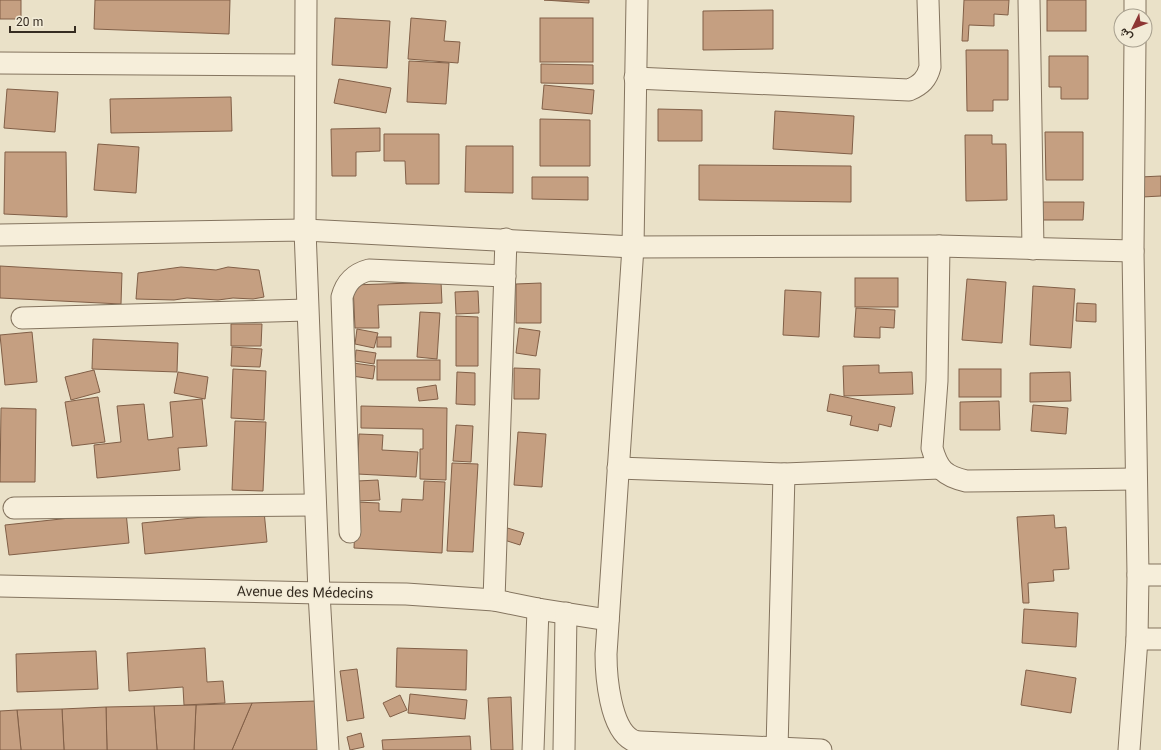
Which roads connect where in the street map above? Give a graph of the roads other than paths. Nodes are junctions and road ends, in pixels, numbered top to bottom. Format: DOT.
graph roads {
  1 [pos="306,0"];
  2 [pos="637,0"];
  3 [pos="928,0"];
  4 [pos="1029,0"];
  5 [pos="1135,48"];
  6 [pos="0,63"];
  7 [pos="305,65"];
  8 [pos="635,78"];
  9 [pos="305,230"];
  10 [pos="0,235"];
  11 [pos="506,239"];
  12 [pos="939,246"];
  13 [pos="633,247"];
  14 [pos="1032,249"];
  15 [pos="1133,251"];
  16 [pos="505,276"];
  17 [pos="308,310"];
  18 [pos="22,318"];
  19 [pos="618,468"];
  20 [pos="940,468"];
  21 [pos="784,474"];
  22 [pos="1136,479"];
  23 [pos="315,505"];
  24 [pos="14,508"];
  25 [pos="350,532"];
  26 [pos="1138,575"];
  27 [pos="1161,575"];
  28 [pos="0,586"];
  29 [pos="319,593"];
  30 [pos="494,600"];
  31 [pos="538,609"];
  32 [pos="566,613"];
  33 [pos="608,620"];
  34 [pos="1137,639"];
  35 [pos="1161,639"];
  36 [pos="624,742"];
  37 [pos="777,749"];
  38 [pos="328,750"];
  39 [pos="533,750"];
  40 [pos="564,750"];
  41 [pos="821,750"];
  42 [pos="1129,750"];
  1 -- 7 [label="street"];
  2 -- 8 [label="street"];
  3 -- 8 [label="street"];
  4 -- 14 [label="street"];
  5 -- 15 [label="street"];
  6 -- 7 [label="street"];
  7 -- 9 [label="street"];
  8 -- 13 [label="street"];
  9 -- 10 [label="street"];
  9 -- 11 [label="street"];
  9 -- 17 [label="street"];
  11 -- 13 [label="street"];
  11 -- 16 [label="street"];
  12 -- 13 [label="street"];
  12 -- 14 [label="street"];
  12 -- 20 [label="street"];
  13 -- 19 [label="street"];
  14 -- 15 [label="street"];
  15 -- 22 [label="street"];
  16 -- 25 [label="street"];
  16 -- 30 [label="street"];
  17 -- 18 [label="street"];
  17 -- 23 [label="street"];
  19 -- 21 [label="street"];
  19 -- 33 [label="street"];
  20 -- 21 [label="street"];
  20 -- 22 [label="street"];
  21 -- 37 [label="street"];
  22 -- 26 [label="street"];
  23 -- 24 [label="street"];
  23 -- 29 [label="street"];
  26 -- 27 [label="street"];
  26 -- 34 [label="street"];
  28 -- 29 [label="street, Avenue des Médecins"];
  29 -- 30 [label="street, Avenue des Médecins"];
  29 -- 38 [label="street"];
  30 -- 31 [label="street, Avenue des Médecins"];
  31 -- 32 [label="street, Avenue des Médecins"];
  31 -- 39 [label="street"];
  32 -- 33 [label="street, Avenue des Médecins"];
  32 -- 40 [label="street"];
  33 -- 36 [label="street"];
  34 -- 35 [label="street"];
  34 -- 42 [label="street"];
  36 -- 37 [label="street"];
  37 -- 41 [label="street"];
}
